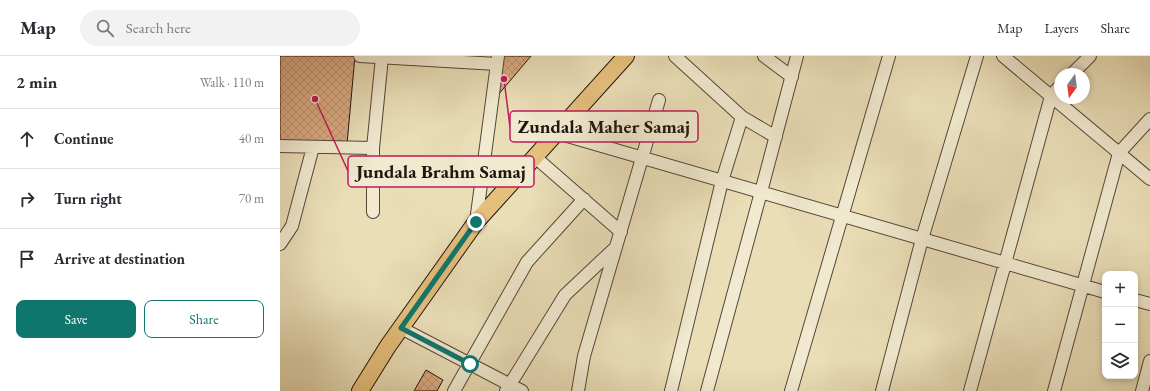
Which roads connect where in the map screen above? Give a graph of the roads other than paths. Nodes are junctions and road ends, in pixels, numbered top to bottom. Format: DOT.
graph roads {
  1 [pos="360,56"];
  2 [pos="626,56"];
  3 [pos="675,56"];
  4 [pos="764,56"];
  5 [pos="797,56"];
  6 [pos="889,56"];
  7 [pos="977,56"];
  8 [pos="1003,56"];
  9 [pos="1090,56"];
  10 [pos="382,57"];
  11 [pos="402,57"];
  12 [pos="498,60"];
  13 [pos="1078,68"];
  14 [pos="792,77"];
  15 [pos="1054,93"];
  16 [pos="1051,96"];
  17 [pos="659,100"];
  18 [pos="742,117"];
  19 [pos="1150,119"];
  20 [pos="557,133"];
  21 [pos="776,137"];
  22 [pos="280,146"];
  23 [pos="313,147"];
  24 [pos="373,148"];
  25 [pos="1119,153"];
  26 [pos="535,157"];
  27 [pos="643,157"];
  28 [pos="1150,178"];
  29 [pos="722,180"];
  30 [pos="762,192"];
  31 [pos="584,199"];
  32 [pos="373,212"];
  33 [pos="842,216"];
  34 [pos="476,222"];
  35 [pos="621,232"];
  36 [pos="922,239"];
  37 [pos="280,244"];
  38 [pos="616,247"];
  39 [pos="1005,263"];
  40 [pos="1083,286"];
  41 [pos="1102,291"];
  42 [pos="1138,301"];
  43 [pos="1150,304"];
  44 [pos="401,328"];
  45 [pos="1150,361"];
  46 [pos="470,364"];
  47 [pos="508,388"];
  48 [pos="360,391"];
  49 [pos="454,391"];
  50 [pos="522,391"];
  51 [pos="578,391"];
  52 [pos="672,391"];
  53 [pos="707,391"];
  54 [pos="791,391"];
  55 [pos="882,391"];
  56 [pos="970,391"];
  57 [pos="1054,391"];
  58 [pos="1142,391"];
  1 -- 10 [label="street"];
  2 -- 20 [label="main road"];
  3 -- 18 [label="street"];
  4 -- 14 [label="street"];
  5 -- 14 [label="street"];
  6 -- 33 [label="street"];
  7 -- 36 [label="street"];
  8 -- 16 [label="street"];
  9 -- 13 [label="street"];
  10 -- 11 [label="street"];
  10 -- 24 [label="street"];
  11 -- 12 [label="street"];
  12 -- 34 [label="street"];
  14 -- 21 [label="street"];
  15 -- 16 [label="street"];
  16 -- 25 [label="street"];
  16 -- 39 [label="street"];
  17 -- 27 [label="street"];
  18 -- 21 [label="street"];
  18 -- 29 [label="street"];
  19 -- 25 [label="street"];
  20 -- 26 [label="main road"];
  20 -- 27 [label="street"];
  21 -- 30 [label="street"];
  22 -- 23 [label="street"];
  23 -- 24 [label="street"];
  23 -- 37 [label="street"];
  24 -- 32 [label="street"];
  25 -- 28 [label="street"];
  25 -- 40 [label="street"];
  26 -- 31 [label="street"];
  26 -- 34 [label="main road"];
  27 -- 29 [label="street"];
  27 -- 35 [label="street"];
  29 -- 30 [label="street"];
  29 -- 52 [label="street"];
  30 -- 33 [label="street"];
  30 -- 53 [label="street"];
  31 -- 35 [label="street"];
  31 -- 46 [label="street"];
  33 -- 36 [label="street"];
  33 -- 54 [label="street"];
  34 -- 44 [label="main road"];
  35 -- 38 [label="street"];
  36 -- 39 [label="street"];
  36 -- 55 [label="street"];
  38 -- 47 [label="street"];
  38 -- 51 [label="street"];
  39 -- 40 [label="street"];
  39 -- 56 [label="street"];
  40 -- 41 [label="street"];
  40 -- 57 [label="street"];
  42 -- 43 [label="street"];
  44 -- 46 [label="street"];
  44 -- 48 [label="main road"];
  45 -- 58 [label="street"];
  46 -- 47 [label="street"];
  46 -- 49 [label="street"];
  47 -- 50 [label="street"];
}
